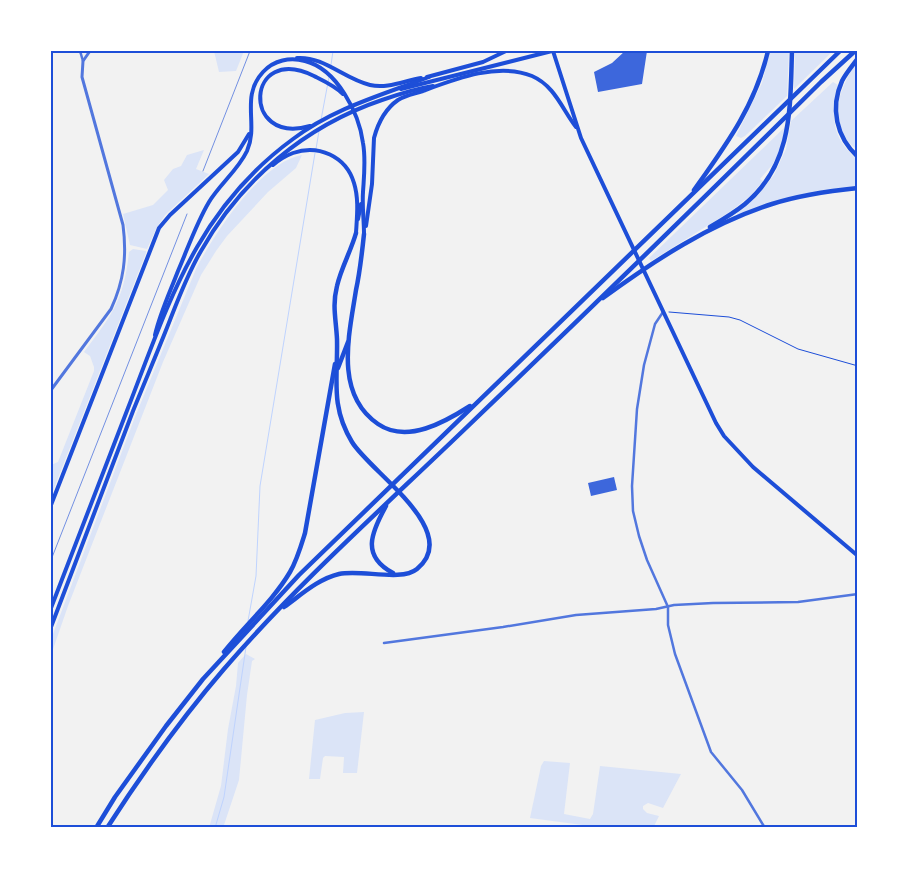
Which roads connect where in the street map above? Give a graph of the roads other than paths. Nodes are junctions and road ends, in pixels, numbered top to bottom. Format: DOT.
graph roads {
  1 [pos="80,51"];
  2 [pos="90,51"];
  3 [pos="506,51"];
  4 [pos="552,51"];
  5 [pos="768,51"];
  6 [pos="792,51"];
  7 [pos="840,51"];
  8 [pos="855,51"];
  9 [pos="858,58"];
  10 [pos="83,61"];
  11 [pos="316,63"];
  12 [pos="493,67"];
  13 [pos="474,75"];
  14 [pos="429,76"];
  15 [pos="433,86"];
  16 [pos="387,92"];
  17 [pos="349,102"];
  18 [pos="251,125"];
  19 [pos="314,125"];
  20 [pos="576,127"];
  21 [pos="858,157"];
  22 [pos="262,171"];
  23 [pos="858,188"];
  24 [pos="363,194"];
  25 [pos="686,200"];
  26 [pos="356,232"];
  27 [pos="364,234"];
  28 [pos="696,236"];
  29 [pos="592,306"];
  30 [pos="663,312"];
  31 [pos="349,339"];
  32 [pos="151,350"];
  33 [pos="336,356"];
  34 [pos="336,376"];
  35 [pos="51,390"];
  36 [pos="478,401"];
  37 [pos="389,502"];
  38 [pos="51,505"];
  39 [pos="858,556"];
  40 [pos="397,575"];
  41 [pos="858,594"];
  42 [pos="668,607"];
  43 [pos="51,608"];
  44 [pos="273,616"];
  45 [pos="51,627"];
  46 [pos="384,644"];
  47 [pos="204,679"];
  48 [pos="96,828"];
  49 [pos="107,828"];
  50 [pos="765,828"];
  1 -- 10 [label="street"];
  2 -- 10 [label="street"];
  3 -- 14 [label="main road"];
  4 -- 12 [label="main road"];
  4 -- 20 [label="main road"];
  5 -- 25 [label="highway"];
  6 -- 28 [label="highway"];
  7 -- 25 [label="highway"];
  8 -- 29 [label="highway"];
  9 -- 21 [label="highway"];
  10 -- 35 [label="street"];
  11 -- 14 [label="main road"];
  11 -- 17 [label="main road"];
  11 -- 18 [label="main road"];
  12 -- 13 [label="main road"];
  12 -- 16 [label="main road"];
  13 -- 15 [label="main road"];
  13 -- 20 [label="main road"];
  14 -- 16 [label="main road"];
  15 -- 22 [label="main road"];
  15 -- 27 [label="main road"];
  16 -- 19 [label="main road"];
  17 -- 19 [label="main road"];
  17 -- 24 [label="main road"];
  18 -- 32 [label="main road"];
  18 -- 38 [label="main road"];
  19 -- 32 [label="main road"];
  20 -- 30 [label="main road"];
  22 -- 26 [label="main road"];
  22 -- 45 [label="main road"];
  23 -- 28 [label="highway"];
  24 -- 26 [label="main road"];
  24 -- 27 [label="main road"];
  25 -- 36 [label="highway"];
  26 -- 33 [label="highway"];
  27 -- 31 [label="highway"];
  28 -- 29 [label="highway"];
  29 -- 37 [label="highway"];
  30 -- 39 [label="main road"];
  30 -- 42 [label="street"];
  31 -- 34 [label="highway"];
  31 -- 36 [label="highway"];
  32 -- 43 [label="main road"];
  33 -- 34 [label="highway"];
  33 -- 47 [label="highway"];
  34 -- 40 [label="highway"];
  36 -- 47 [label="highway"];
  37 -- 40 [label="highway"];
  37 -- 44 [label="highway"];
  40 -- 44 [label="highway"];
  41 -- 42 [label="street"];
  42 -- 46 [label="street"];
  42 -- 50 [label="street"];
  44 -- 49 [label="highway"];
  47 -- 48 [label="highway"];
}
